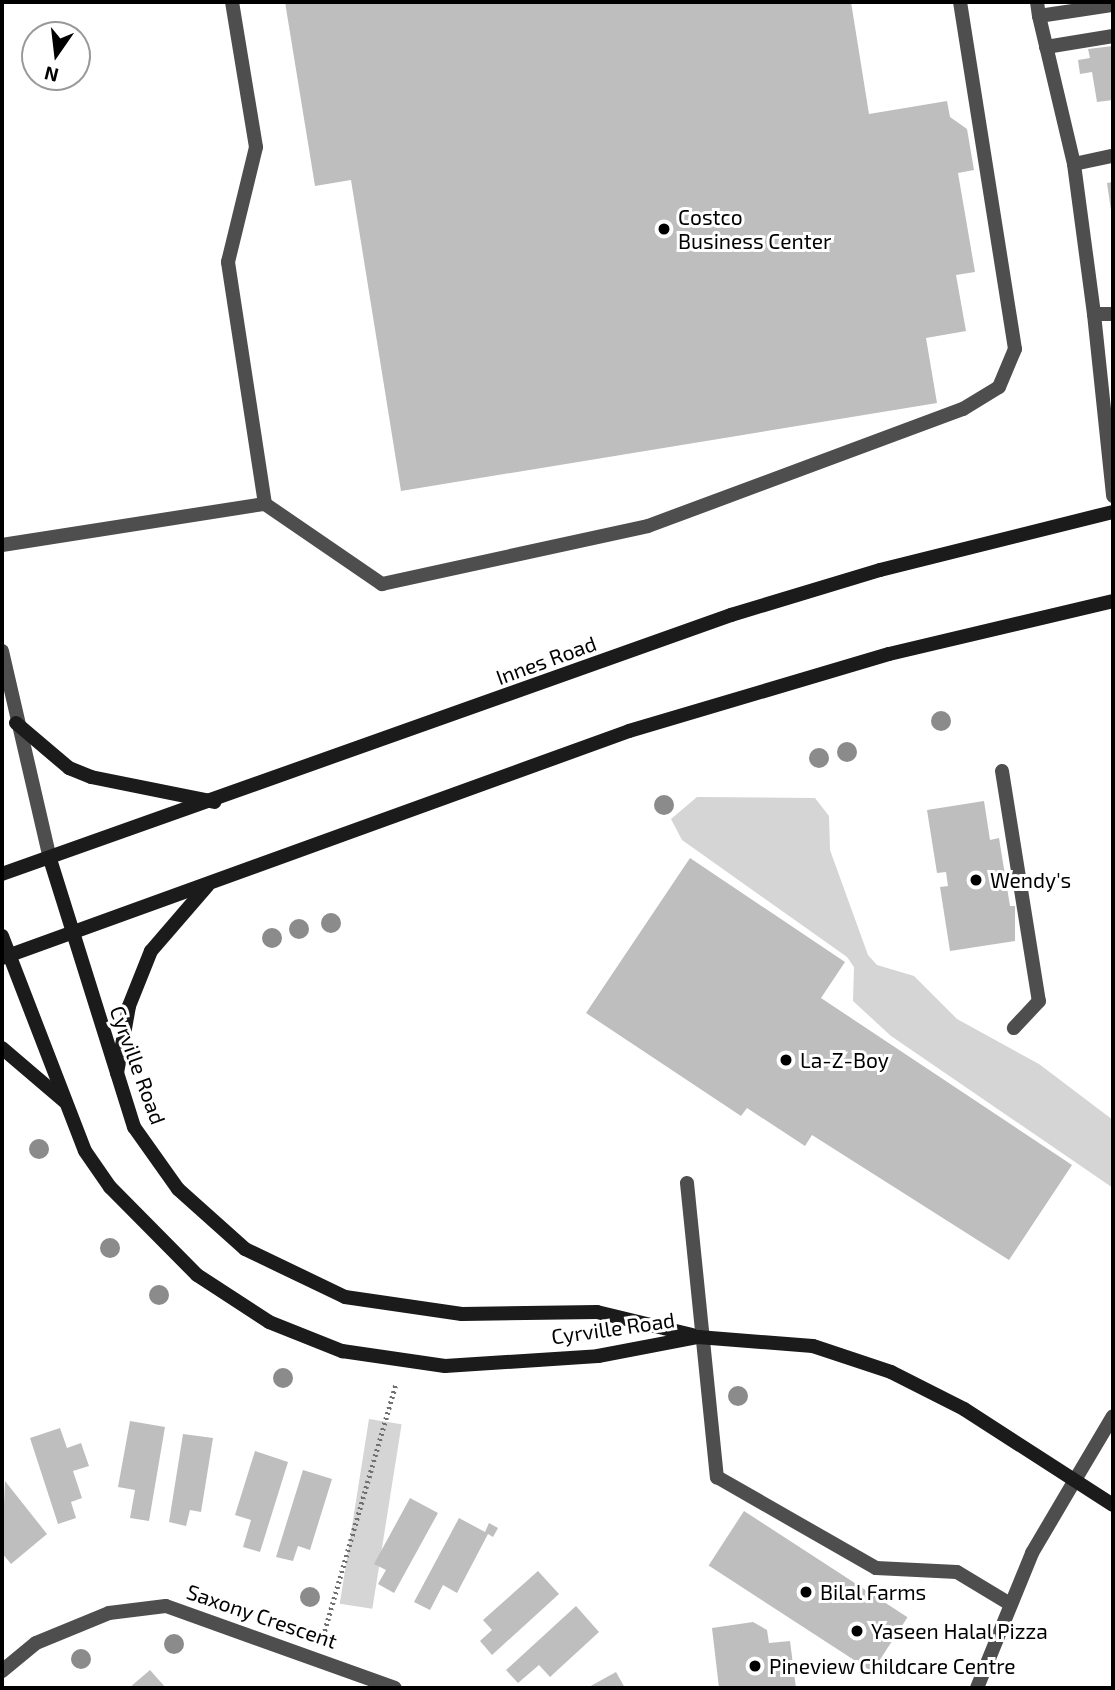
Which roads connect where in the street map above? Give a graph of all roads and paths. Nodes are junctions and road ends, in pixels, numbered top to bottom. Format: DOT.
graph roads {
  1 [pos="232,2"];
  2 [pos="960,2"];
  3 [pos="1113,5"];
  4 [pos="1038,9"];
  5 [pos="1113,36"];
  6 [pos="1046,47"];
  7 [pos="1113,156"];
  8 [pos="1074,164"];
  9 [pos="1094,314"];
  10 [pos="1113,314"];
  11 [pos="1113,496"];
  12 [pos="265,504"];
  13 [pos="1113,512"];
  14 [pos="2,545"];
  15 [pos="1113,601"];
  16 [pos="2,651"];
  17 [pos="16,723"];
  18 [pos="1002,771"];
  19 [pos="217,803"];
  20 [pos="50,859"];
  21 [pos="2,874"];
  22 [pos="209,884"];
  23 [pos="72,932"];
  24 [pos="2,936"];
  25 [pos="5,957"];
  26 [pos="1014,1028"];
  27 [pos="2,1048"];
  28 [pos="117,1076"];
  29 [pos="65,1102"];
  30 [pos="687,1183"];
  31 [pos="698,1336"];
  32 [pos="403,1362"];
  33 [pos="1113,1416"];
  34 [pos="1075,1480"];
  35 [pos="1113,1505"];
  36 [pos="1010,1604"];
  37 [pos="316,1656"];
  38 [pos="2,1671"];
  39 [pos="395,1688"];
  40 [pos="977,1688"];
  1 -- 12 [label="street"];
  2 -- 12 [label="street"];
  3 -- 4 [label="street"];
  4 -- 6 [label="street"];
  5 -- 6 [label="street"];
  6 -- 8 [label="street"];
  7 -- 8 [label="street"];
  8 -- 9 [label="street"];
  9 -- 10 [label="street"];
  9 -- 11 [label="street"];
  12 -- 14 [label="street"];
  13 -- 19 [label="main road, Innes Road"];
  15 -- 22 [label="main road"];
  16 -- 17 [label="street, Cyrville Road"];
  17 -- 19 [label="main road"];
  17 -- 20 [label="street, Cyrville Road"];
  18 -- 26 [label="street"];
  19 -- 20 [label="main road, Innes Road"];
  20 -- 21 [label="main road, Innes Road"];
  20 -- 23 [label="main road, Cyrville Road"];
  22 -- 23 [label="main road"];
  22 -- 28 [label="main road"];
  23 -- 25 [label="main road"];
  23 -- 28 [label="main road, Cyrville Road"];
  24 -- 25 [label="main road, Cyrville Road"];
  25 -- 29 [label="main road, Cyrville Road"];
  27 -- 29 [label="main road"];
  28 -- 31 [label="main road, Cyrville Road"];
  29 -- 32 [label="main road, Cyrville Road"];
  30 -- 31 [label="street"];
  31 -- 32 [label="main road, Cyrville Road"];
  31 -- 34 [label="main road, Cyrville Road"];
  31 -- 36 [label="street"];
  32 -- 37 [label="path"];
  33 -- 34 [label="street"];
  34 -- 35 [label="main road, Cyrville Road"];
  34 -- 36 [label="street"];
  36 -- 40 [label="street"];
  37 -- 38 [label="street, Saxony Crescent"];
  37 -- 39 [label="street, Saxony Crescent"];
}
